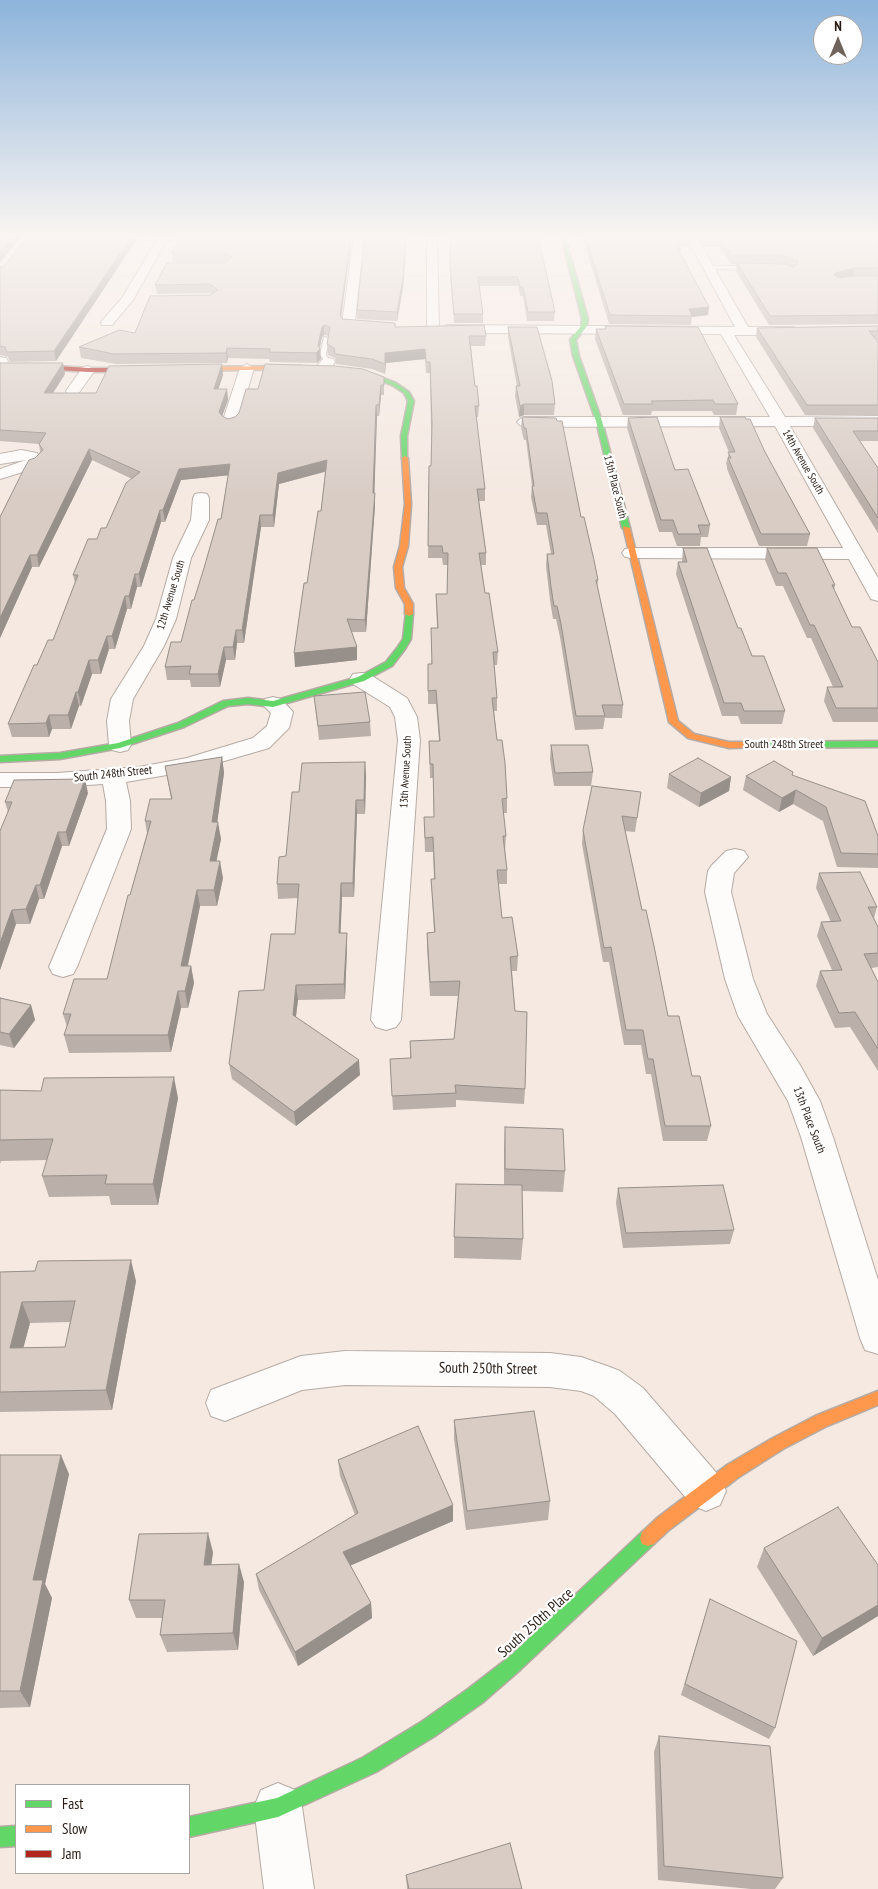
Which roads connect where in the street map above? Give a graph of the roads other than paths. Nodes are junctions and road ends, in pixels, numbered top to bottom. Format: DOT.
graph roads {
  1 [pos="350,324"];
  2 [pos="429,324"];
  3 [pos="584,324"];
  4 [pos="740,324"];
  5 [pos="389,328"];
  6 [pos="580,330"];
  7 [pos="808,330"];
  8 [pos="725,331"];
  9 [pos="744,331"];
  10 [pos="326,338"];
  11 [pos="0,365"];
  12 [pos="325,365"];
  13 [pos="247,368"];
  14 [pos="172,369"];
  15 [pos="88,370"];
  16 [pos="154,370"];
  17 [pos="73,391"];
  18 [pos="599,421"];
  19 [pos="780,421"];
  20 [pos="878,421"];
  21 [pos="230,422"];
  22 [pos="524,422"];
  23 [pos="0,459"];
  24 [pos="0,475"];
  25 [pos="0,489"];
  26 [pos="201,498"];
  27 [pos="631,553"];
  28 [pos="856,554"];
  29 [pos="878,595"];
  30 [pos="361,679"];
  31 [pos="273,704"];
  32 [pos="691,736"];
  33 [pos="878,744"];
  34 [pos="120,745"];
  35 [pos="0,759"];
  36 [pos="113,775"];
  37 [pos="0,780"];
  38 [pos="735,857"];
  39 [pos="63,967"];
  40 [pos="386,1020"];
  41 [pos="878,1338"];
  42 [pos="878,1398"];
  43 [pos="226,1403"];
  44 [pos="706,1491"];
  45 [pos="278,1807"];
  46 [pos="190,1826"];
  47 [pos="15,1836"];
  48 [pos="0,1837"];
  49 [pos="288,1889"];
  1 -- 5 [label="street"];
  2 -- 6 [label="street"];
  3 -- 6 [label="street, 13th Place South"];
  4 -- 9 [label="street"];
  6 -- 8 [label="street"];
  6 -- 18 [label="street, 13th Place South"];
  7 -- 9 [label="street"];
  8 -- 9 [label="street"];
  8 -- 19 [label="street, 14th Avenue South"];
  10 -- 12 [label="lane"];
  11 -- 15 [label="street"];
  12 -- 13 [label="street"];
  12 -- 30 [label="street"];
  13 -- 14 [label="street"];
  13 -- 21 [label="street"];
  15 -- 16 [label="street"];
  15 -- 17 [label="street"];
  18 -- 19 [label="street"];
  18 -- 22 [label="street"];
  18 -- 27 [label="street, 13th Place South"];
  19 -- 20 [label="street"];
  19 -- 28 [label="street, 14th Avenue South"];
  23 -- 24 [label="street"];
  24 -- 25 [label="street"];
  26 -- 34 [label="street, 12th Avenue South"];
  27 -- 28 [label="street"];
  27 -- 32 [label="street, 13th Place South"];
  28 -- 29 [label="street, 14th Avenue South"];
  30 -- 31 [label="street, South 248th Street"];
  30 -- 40 [label="street, 13th Avenue South"];
  31 -- 34 [label="street, South 248th Street"];
  31 -- 36 [label="street, South 248th Street"];
  32 -- 33 [label="street, South 248th Street"];
  34 -- 35 [label="street, South 248th Street"];
  36 -- 37 [label="street, South 248th Street"];
  36 -- 39 [label="street"];
  38 -- 41 [label="street, 13th Place South"];
  42 -- 44 [label="street, South 250th Place"];
  43 -- 44 [label="street, South 250th Street"];
  44 -- 45 [label="street, South 250th Place"];
  45 -- 46 [label="street, South 250th Place"];
  45 -- 49 [label="street"];
  47 -- 48 [label="street"];
}
